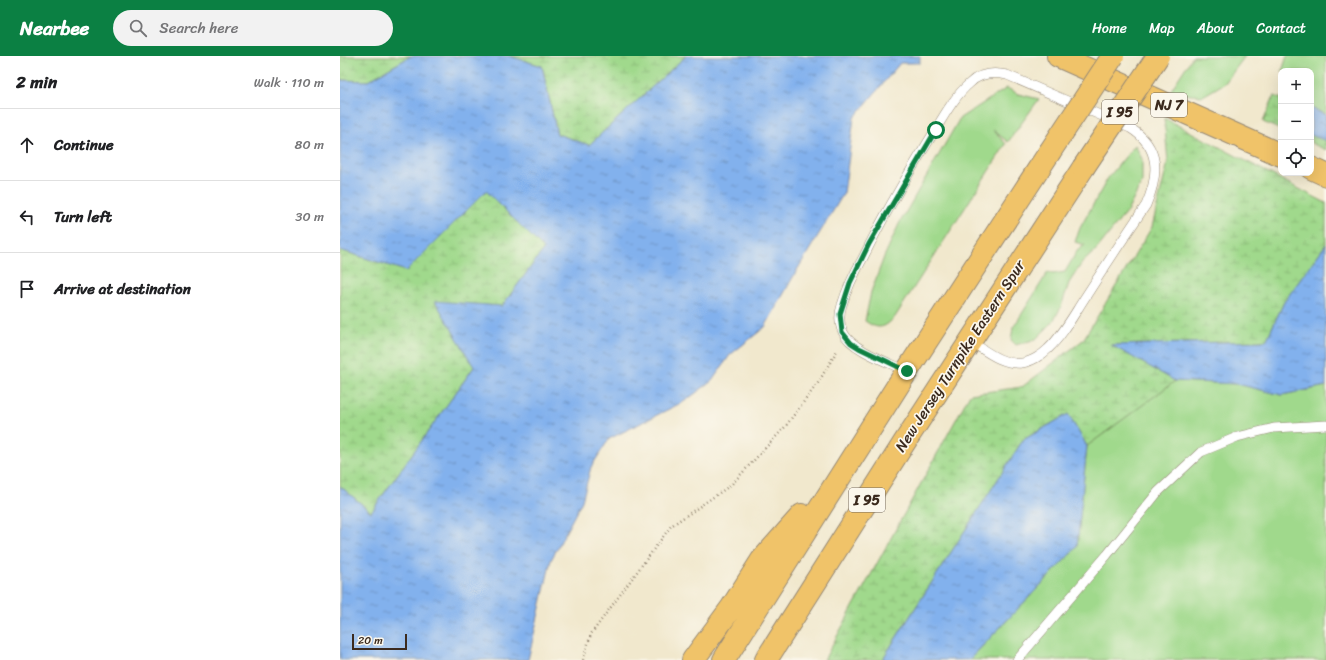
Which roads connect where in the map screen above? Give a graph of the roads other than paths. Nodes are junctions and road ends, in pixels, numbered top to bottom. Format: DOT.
graph roads {
  1 [pos="1058,56"];
  2 [pos="1114,56"];
  3 [pos="1158,56"];
  4 [pos="1278,154"];
  5 [pos="1314,169"];
  6 [pos="1326,175"];
  7 [pos="970,341"];
  8 [pos="907,371"];
  9 [pos="1326,425"];
  10 [pos="845,466"];
  11 [pos="693,660"];
  12 [pos="724,660"];
  13 [pos="766,660"];
  14 [pos="1016,660"];
  1 -- 4 [label="main road, NJ 7"];
  2 -- 8 [label="main road, I 95, bridge"];
  3 -- 7 [label="main road, New Jersey Turnpike Eastern Spur / I 95, bridge"];
  5 -- 6 [label="main road"];
  7 -- 8 [label="lane"];
  7 -- 13 [label="main road, New Jersey Turnpike Eastern Spur / I 95"];
  8 -- 10 [label="main road, I 95"];
  9 -- 14 [label="lane"];
  10 -- 11 [label="main road"];
  10 -- 12 [label="main road, I 95"];
}
